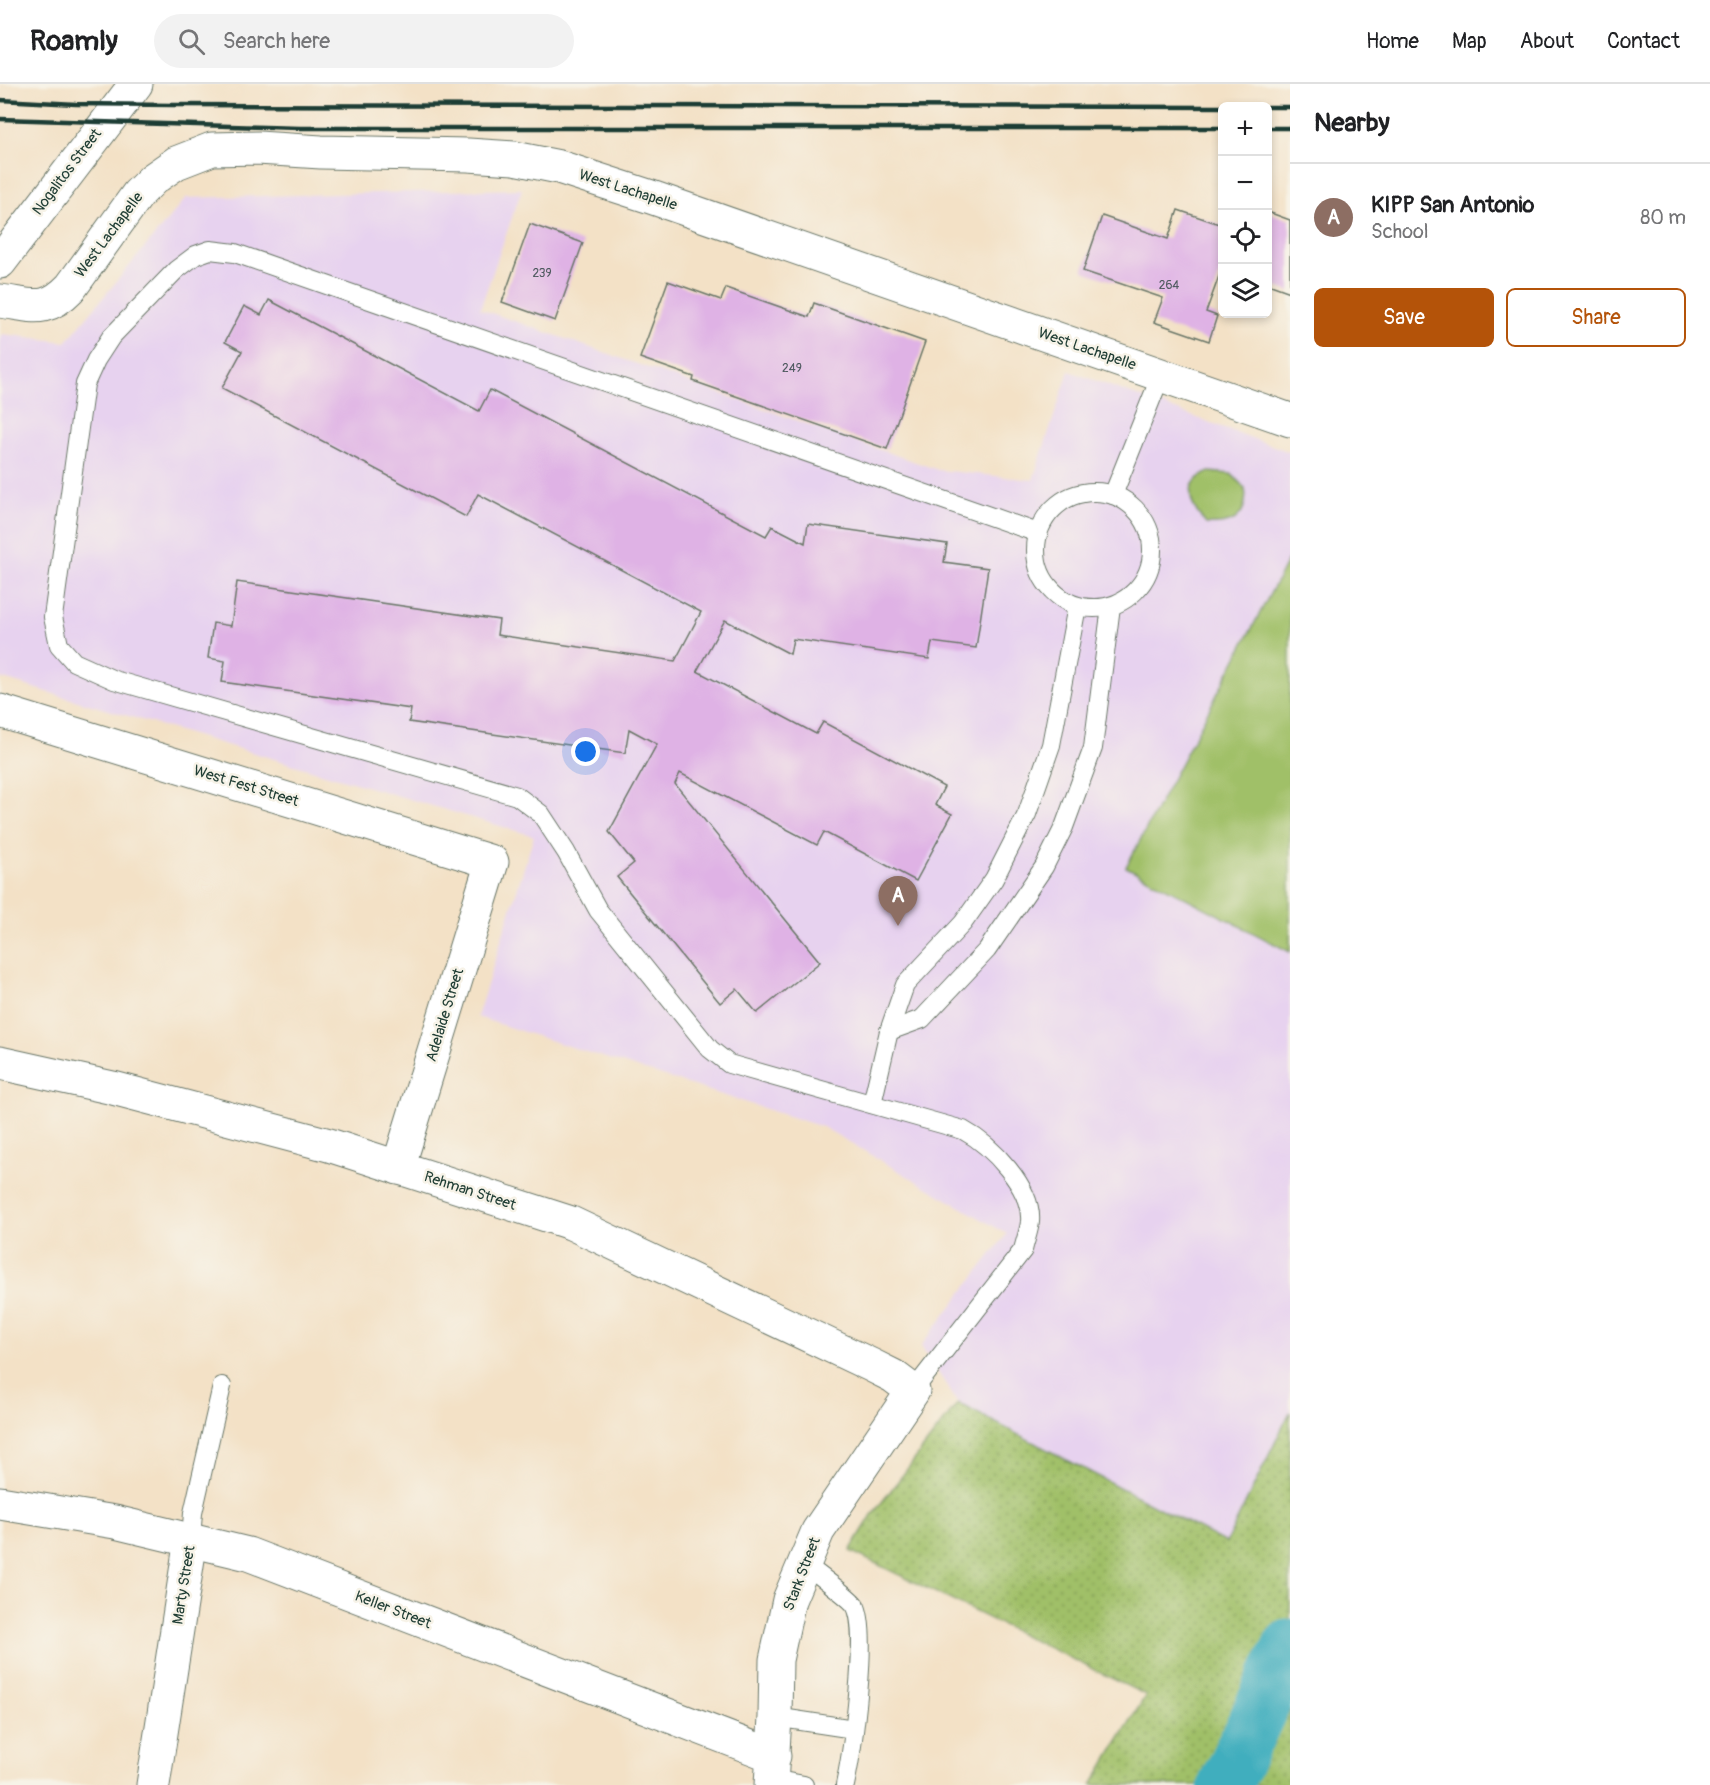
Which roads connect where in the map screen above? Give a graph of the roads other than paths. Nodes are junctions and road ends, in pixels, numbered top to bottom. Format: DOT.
graph roads {
  1 [pos="136,84"];
  2 [pos="0,262"];
  3 [pos="12,302"];
  4 [pos="1161,375"];
  5 [pos="1290,420"];
  6 [pos="1113,495"];
  7 [pos="1038,533"];
  8 [pos="1077,606"];
  9 [pos="1111,606"];
  10 [pos="0,711"];
  11 [pos="492,862"];
  12 [pos="889,1031"];
  13 [pos="0,1063"];
  14 [pos="872,1104"];
  15 [pos="398,1168"];
  16 [pos="222,1386"];
  17 [pos="914,1391"];
  18 [pos="0,1503"];
  19 [pos="191,1539"];
  20 [pos="804,1564"];
  21 [pos="776,1717"];
  22 [pos="854,1729"];
  23 [pos="772,1773"];
  24 [pos="153,1785"];
  25 [pos="804,1785"];
  26 [pos="845,1785"];
  1 -- 2 [label="street, Nogalitos Street"];
  3 -- 4 [label="street, West Lachapelle"];
  4 -- 5 [label="street, West Lachapelle"];
  4 -- 6 [label="lane"];
  6 -- 7 [label="lane"];
  6 -- 9 [label="lane"];
  7 -- 8 [label="lane"];
  7 -- 14 [label="lane"];
  8 -- 9 [label="lane"];
  8 -- 12 [label="lane"];
  9 -- 12 [label="lane"];
  10 -- 11 [label="street, West Fest Street"];
  11 -- 15 [label="street, Adelaide Street"];
  12 -- 14 [label="lane"];
  13 -- 15 [label="street, Rehman Street"];
  14 -- 17 [label="lane"];
  15 -- 17 [label="street, Rehman Street"];
  16 -- 19 [label="lane, Marty Street"];
  17 -- 20 [label="street, Stark Street"];
  18 -- 19 [label="street, Keller Street"];
  19 -- 23 [label="street, Keller Street"];
  19 -- 24 [label="street, Marty Street"];
  20 -- 21 [label="street, Stark Street"];
  20 -- 22 [label="lane"];
  21 -- 22 [label="lane"];
  21 -- 23 [label="street, Stark Street"];
  22 -- 26 [label="lane"];
  23 -- 25 [label="lane"];
}
